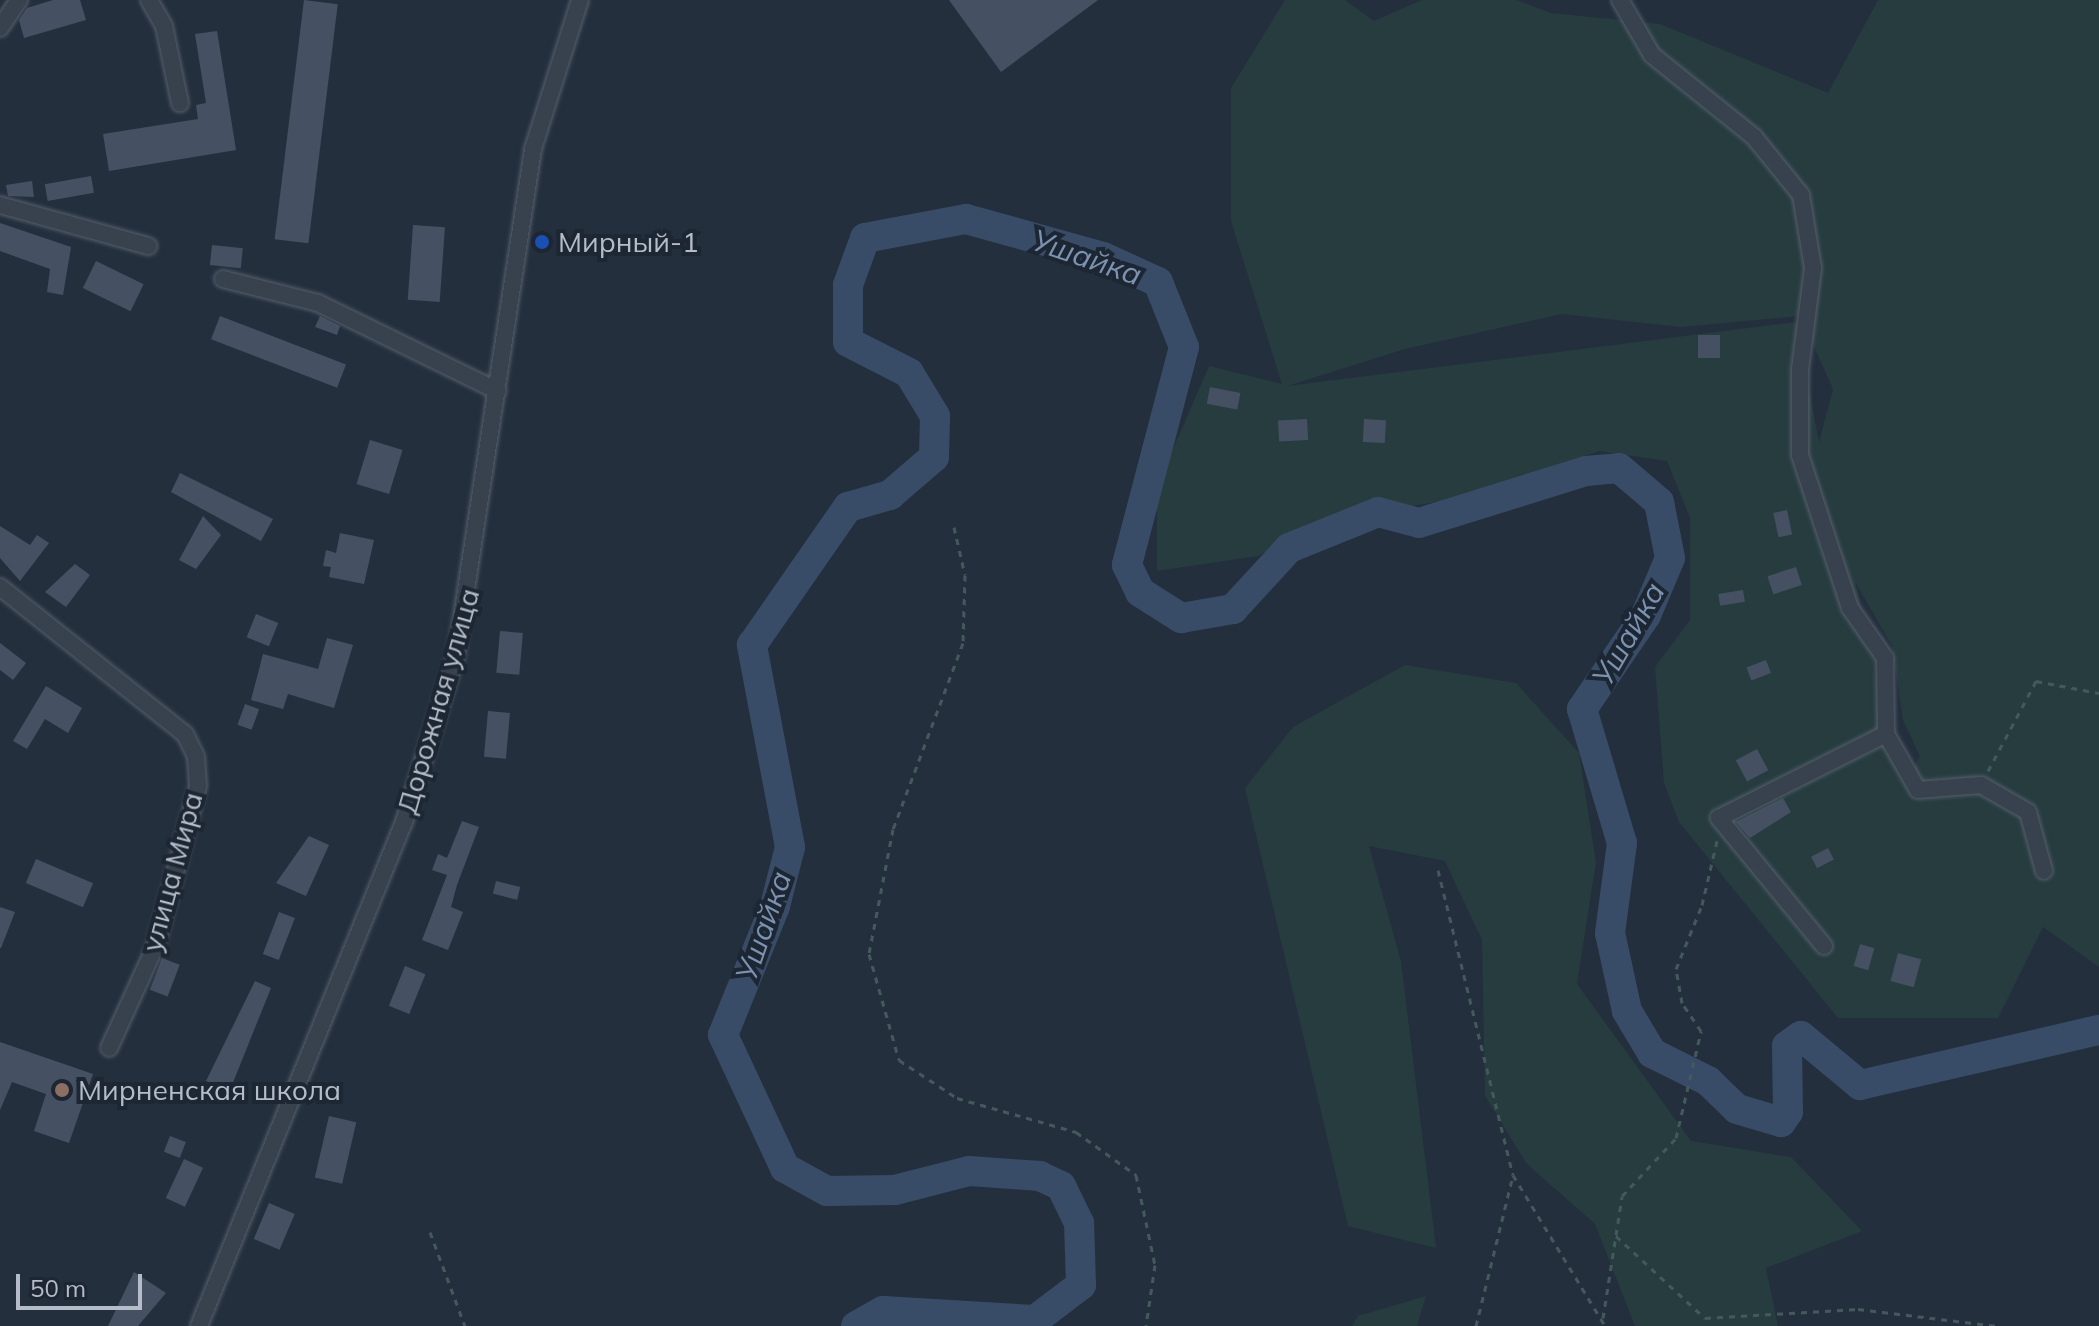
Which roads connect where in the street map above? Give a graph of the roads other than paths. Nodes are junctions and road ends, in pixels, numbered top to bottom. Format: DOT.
graph roads {
  1 [pos="19,0"];
  2 [pos="149,0"];
  3 [pos="580,0"];
  4 [pos="1620,0"];
  5 [pos="0,28"];
  6 [pos="180,103"];
  7 [pos="0,205"];
  8 [pos="148,246"];
  9 [pos="223,279"];
  10 [pos="498,391"];
  11 [pos="0,587"];
  12 [pos="1886,734"];
  13 [pos="2044,871"];
  14 [pos="1824,946"];
  15 [pos="109,1048"];
  16 [pos="199,1326"];
  1 -- 5 [label="street"];
  2 -- 6 [label="street"];
  3 -- 10 [label="street, Дорожная улица"];
  4 -- 12 [label="street"];
  7 -- 8 [label="street"];
  9 -- 10 [label="street"];
  10 -- 16 [label="street, Дорожная улица"];
  11 -- 15 [label="street, улица Мира"];
  12 -- 13 [label="street"];
  12 -- 14 [label="street"];
}
